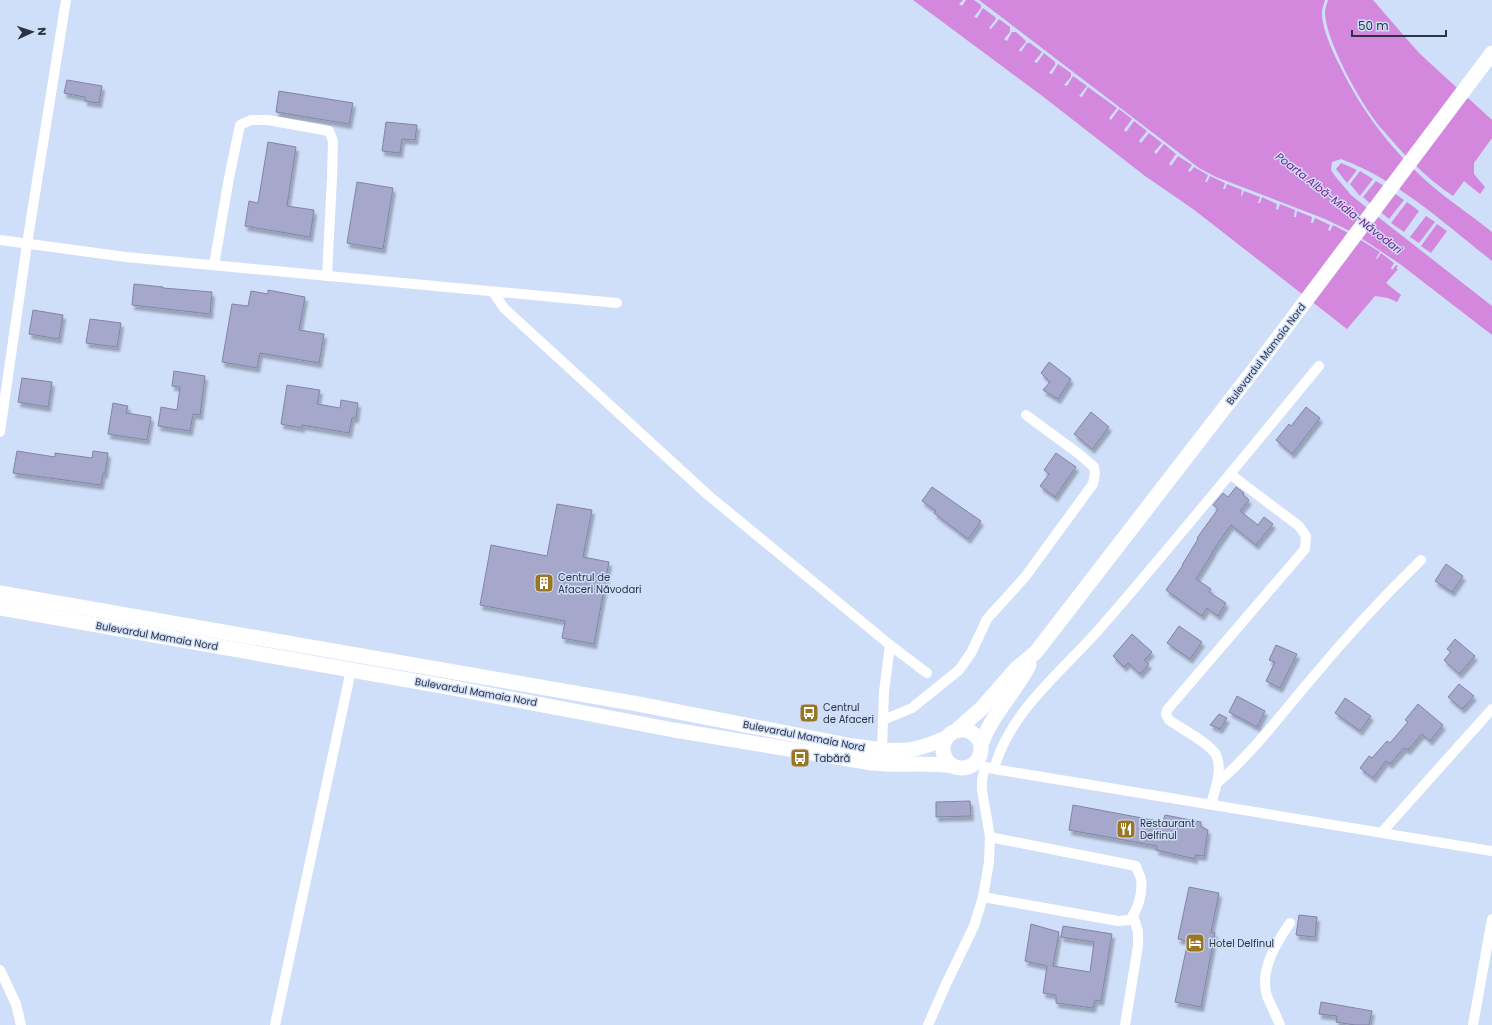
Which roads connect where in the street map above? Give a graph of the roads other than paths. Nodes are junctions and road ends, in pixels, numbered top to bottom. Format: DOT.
graph roads {
  1 [pos="66,0"];
  2 [pos="1492,52"];
  3 [pos="0,240"];
  4 [pos="28,244"];
  5 [pos="214,265"];
  6 [pos="327,276"];
  7 [pos="493,292"];
  8 [pos="617,303"];
  9 [pos="1319,366"];
  10 [pos="1026,415"];
  11 [pos="0,432"];
  12 [pos="1230,474"];
  13 [pos="1421,560"];
  14 [pos="0,593"];
  15 [pos="0,608"];
  16 [pos="890,645"];
  17 [pos="1036,652"];
  18 [pos="351,670"];
  19 [pos="927,673"];
  20 [pos="1492,709"];
  21 [pos="883,720"];
  22 [pos="952,734"];
  23 [pos="981,745"];
  24 [pos="882,750"];
  25 [pos="953,766"];
  26 [pos="985,766"];
  27 [pos="1217,783"];
  28 [pos="1211,804"];
  29 [pos="1382,832"];
  30 [pos="990,837"];
  31 [pos="1492,851"];
  32 [pos="984,897"];
  33 [pos="1133,915"];
  34 [pos="1492,919"];
  35 [pos="1290,923"];
  36 [pos="0,970"];
  37 [pos="21,1025"];
  38 [pos="274,1025"];
  39 [pos="928,1025"];
  40 [pos="1125,1025"];
  41 [pos="1280,1025"];
  42 [pos="1473,1025"];
  1 -- 4 [label="street"];
  2 -- 17 [label="main road, Bulevardul Mamaia Nord"];
  3 -- 4 [label="street"];
  4 -- 5 [label="street"];
  4 -- 11 [label="street"];
  5 -- 6 [label="street"];
  5 -- 6 [label="street"];
  6 -- 7 [label="street"];
  7 -- 8 [label="street"];
  7 -- 16 [label="street"];
  9 -- 12 [label="street"];
  10 -- 21 [label="street"];
  12 -- 26 [label="street"];
  12 -- 27 [label="street"];
  13 -- 27 [label="street"];
  14 -- 24 [label="main road, Bulevardul Mamaia Nord"];
  15 -- 18 [label="main road, Bulevardul Mamaia Nord"];
  16 -- 19 [label="street"];
  16 -- 21 [label="street"];
  17 -- 22 [label="main road, Bulevardul Mamaia Nord"];
  17 -- 23 [label="main road, Bulevardul Mamaia Nord"];
  18 -- 25 [label="main road, Bulevardul Mamaia Nord"];
  18 -- 38 [label="street"];
  20 -- 29 [label="street"];
  21 -- 24 [label="street"];
  22 -- 23 [label="main road"];
  22 -- 24 [label="main road, Bulevardul Mamaia Nord"];
  22 -- 25 [label="main road"];
  23 -- 26 [label="main road, Bulevardul Mamaia Nord"];
  25 -- 26 [label="main road, Bulevardul Mamaia Nord"];
  26 -- 28 [label="street"];
  26 -- 30 [label="street"];
  27 -- 28 [label="street"];
  28 -- 29 [label="street"];
  29 -- 31 [label="street"];
  30 -- 32 [label="street"];
  30 -- 33 [label="street"];
  32 -- 33 [label="street"];
  32 -- 39 [label="street"];
  33 -- 40 [label="street"];
  34 -- 42 [label="street"];
  35 -- 41 [label="street"];
  36 -- 37 [label="street"];
}
